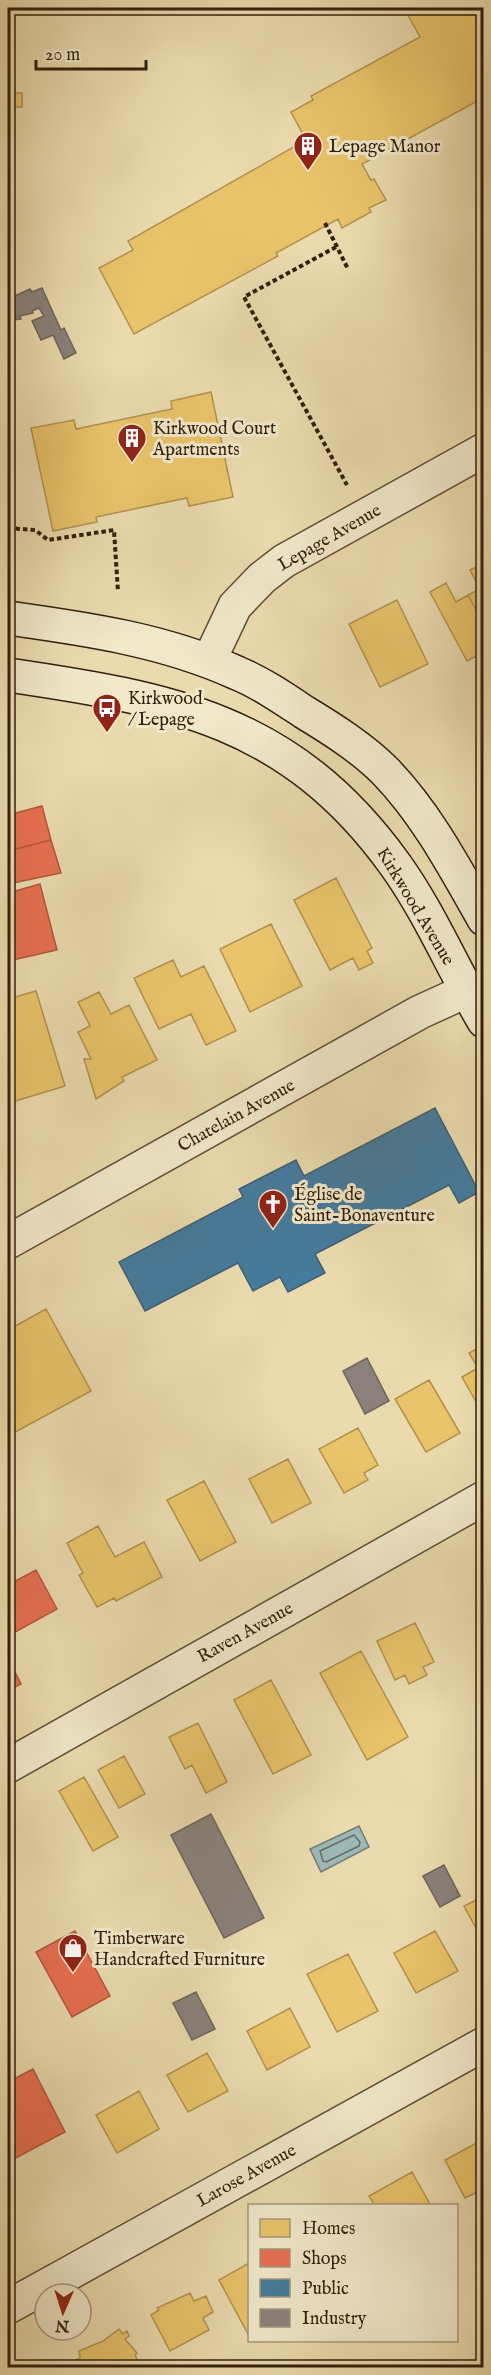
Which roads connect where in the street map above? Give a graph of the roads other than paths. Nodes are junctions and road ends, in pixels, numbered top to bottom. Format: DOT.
graph roads {
  1 [pos="483,450"];
  2 [pos="8,618"];
  3 [pos="209,661"];
  4 [pos="8,675"];
  5 [pos="483,919"];
  6 [pos="466,991"];
  7 [pos="483,1021"];
  8 [pos="8,1242"];
  9 [pos="483,1498"];
  10 [pos="8,1766"];
  11 [pos="483,2044"];
  12 [pos="8,2307"];
  1 -- 3 [label="street, Lepage Avenue"];
  2 -- 3 [label="street"];
  3 -- 5 [label="street"];
  4 -- 6 [label="street, Kirkwood Avenue"];
  6 -- 7 [label="street, Kirkwood Avenue"];
  6 -- 8 [label="street, Chatelain Avenue"];
  9 -- 10 [label="street, Raven Avenue"];
  11 -- 12 [label="street, Larose Avenue"];
}
